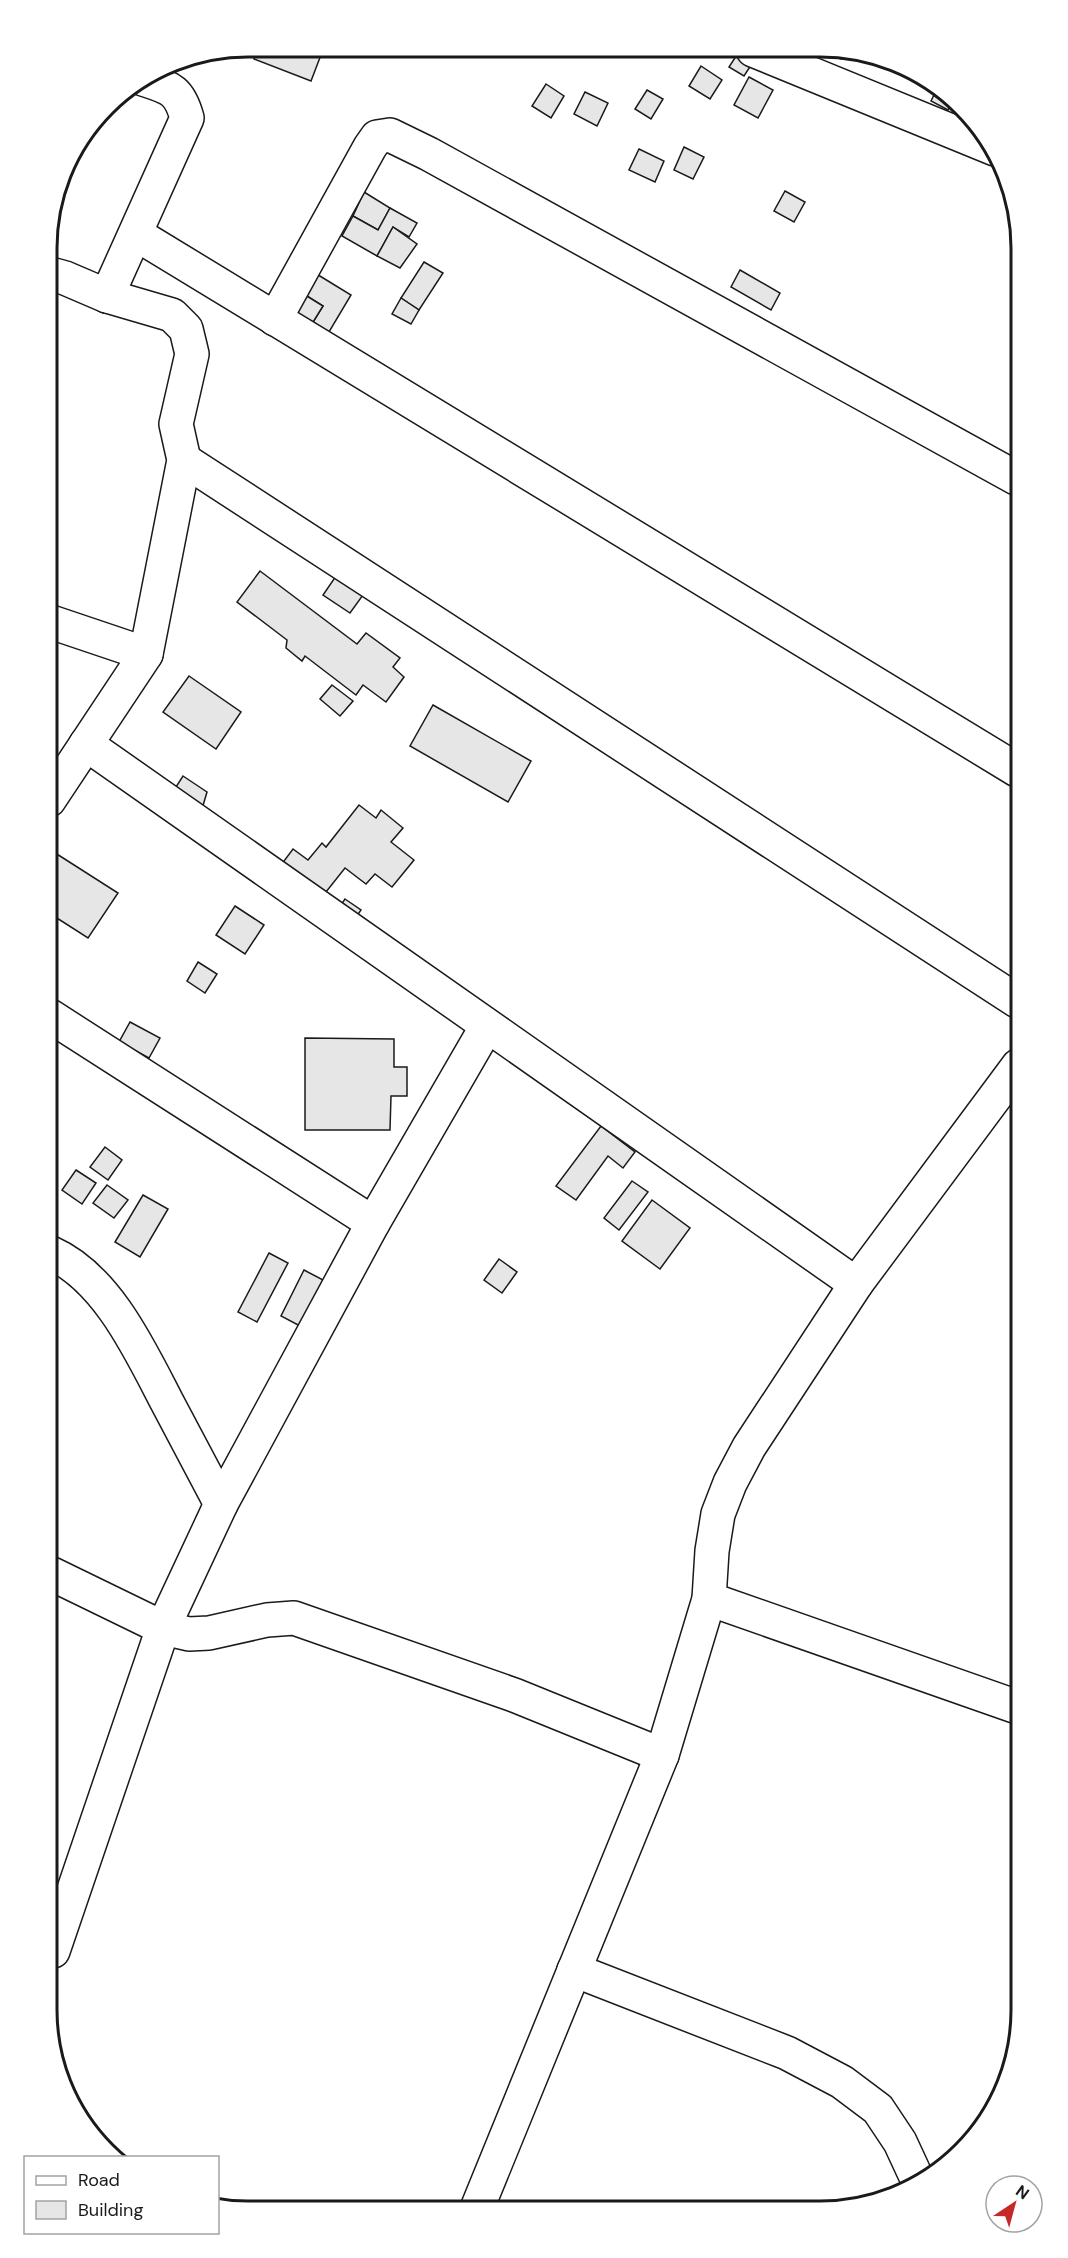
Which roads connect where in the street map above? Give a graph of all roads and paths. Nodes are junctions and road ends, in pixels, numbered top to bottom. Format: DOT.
graph roads {
  1 [pos="770,57"];
  2 [pos="153,83"];
  3 [pos="979,142"];
  4 [pos="136,234"];
  5 [pos="57,276"];
  6 [pos="107,296"];
  7 [pos="275,319"];
  8 [pos="184,460"];
  9 [pos="1011,475"];
  10 [pos="57,624"];
  11 [pos="146,654"];
  12 [pos="86,744"];
  13 [pos="1011,766"];
  14 [pos="57,788"];
  15 [pos="1011,997"];
  16 [pos="57,1020"];
  17 [pos="487,1026"];
  18 [pos="1011,1074"];
  19 [pos="373,1223"];
  20 [pos="57,1256"];
  21 [pos="856,1284"];
  22 [pos="220,1504"];
  23 [pos="57,1576"];
  24 [pos="709,1599"];
  25 [pos="163,1628"];
  26 [pos="1011,1705"];
  27 [pos="662,1755"];
  28 [pos="59,1913"];
  29 [pos="574,1970"];
  30 [pos="916,2175"];
  31 [pos="480,2201"];
  1 -- 3 [label="street"];
  2 -- 4 [label="street"];
  4 -- 6 [label="street"];
  4 -- 7 [label="street"];
  5 -- 6 [label="street"];
  6 -- 8 [label="street"];
  7 -- 9 [label="street"];
  7 -- 13 [label="street"];
  8 -- 11 [label="street"];
  8 -- 15 [label="street"];
  10 -- 11 [label="street"];
  11 -- 12 [label="street"];
  12 -- 14 [label="street"];
  12 -- 17 [label="street"];
  16 -- 19 [label="street"];
  17 -- 19 [label="street"];
  17 -- 21 [label="street"];
  18 -- 21 [label="street"];
  19 -- 22 [label="street"];
  20 -- 22 [label="street"];
  21 -- 24 [label="street"];
  22 -- 25 [label="street"];
  23 -- 25 [label="street"];
  24 -- 26 [label="street"];
  24 -- 27 [label="street"];
  25 -- 27 [label="street"];
  25 -- 28 [label="street"];
  27 -- 29 [label="street"];
  29 -- 30 [label="street"];
  29 -- 31 [label="street"];
}
